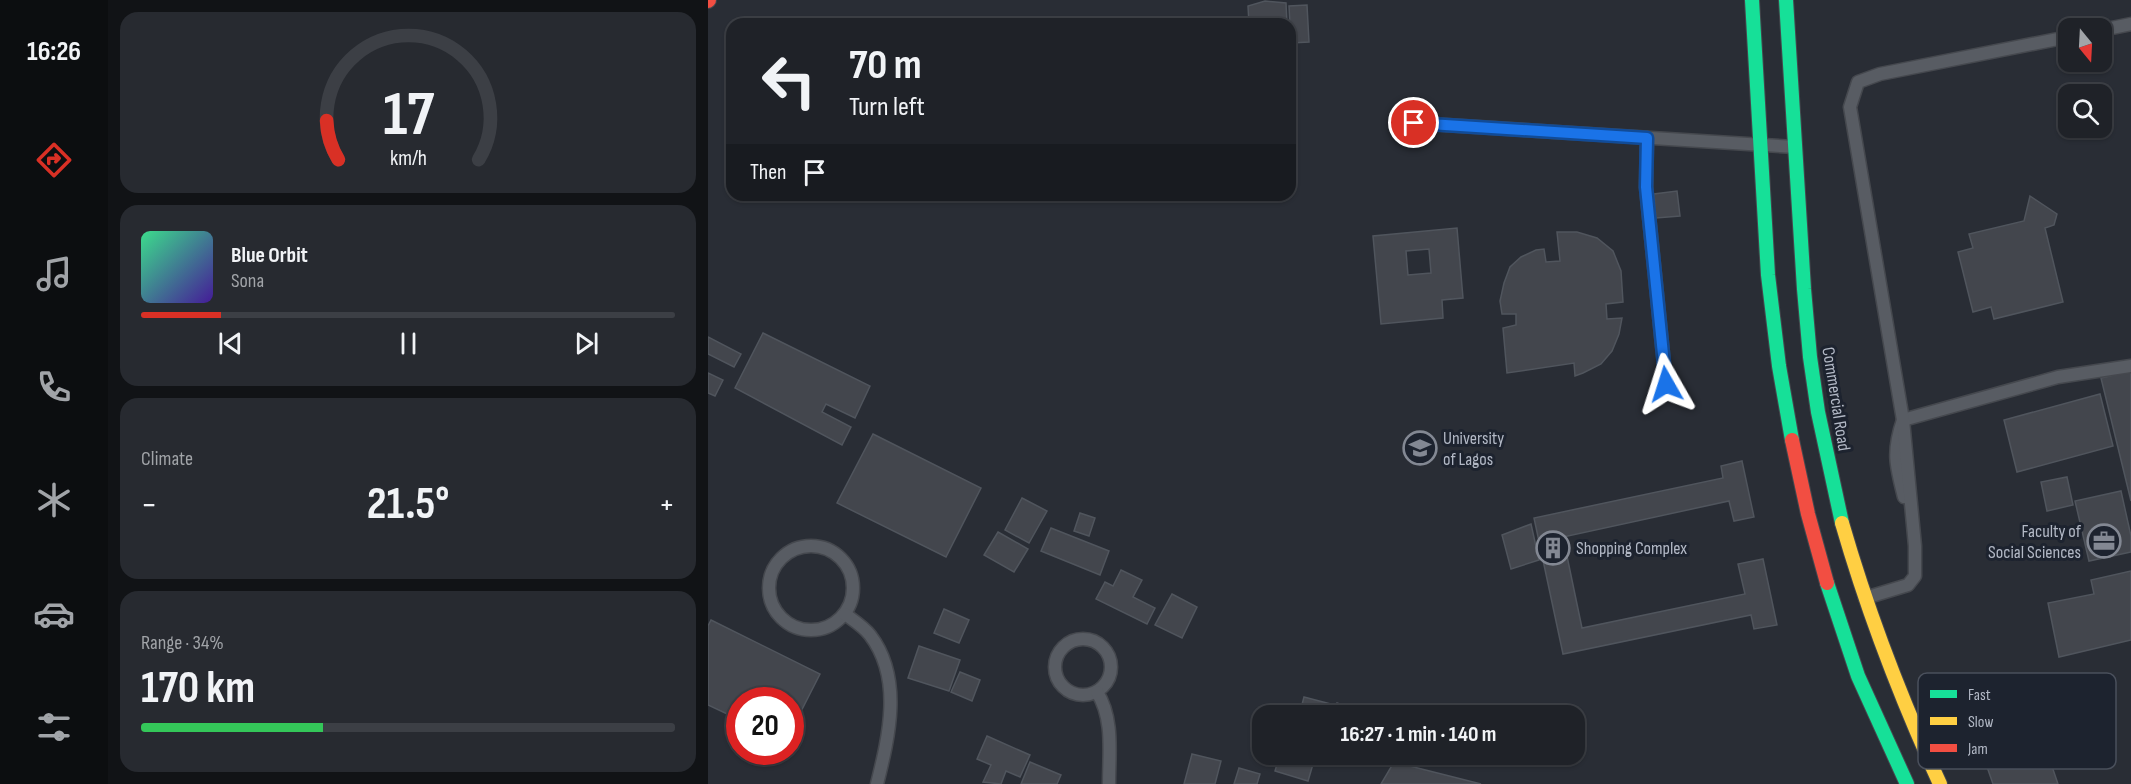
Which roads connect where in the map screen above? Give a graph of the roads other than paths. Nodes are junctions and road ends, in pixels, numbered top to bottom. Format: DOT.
graph roads {
  1 [pos="1752,0"];
  2 [pos="1786,0"];
  3 [pos="2131,24"];
  4 [pos="2112,28"];
  5 [pos="2058,39"];
  6 [pos="1414,123"];
  7 [pos="1647,138"];
  8 [pos="1761,146"];
  9 [pos="1796,147"];
  10 [pos="2131,366"];
  11 [pos="1666,384"];
  12 [pos="1903,420"];
  13 [pos="1866,598"];
  14 [pos="845,614"];
  15 [pos="1097,692"];
  16 [pos="1918,738"];
  17 [pos="1933,769"];
  18 [pos="877,784"];
  19 [pos="1109,784"];
  20 [pos="1907,784"];
  21 [pos="1940,784"];
  1 -- 8 [label="street"];
  2 -- 9 [label="street, Commercial Road"];
  3 -- 4 [label="lane"];
  5 -- 12 [label="lane"];
  6 -- 7 [label="lane"];
  7 -- 8 [label="lane"];
  7 -- 11 [label="lane"];
  8 -- 9 [label="lane"];
  8 -- 20 [label="street"];
  9 -- 13 [label="street, Commercial Road"];
  10 -- 12 [label="lane"];
  12 -- 13 [label="lane"];
  13 -- 16 [label="street, Commercial Road"];
  14 -- 14 [label="lane"];
  14 -- 18 [label="lane"];
  15 -- 15 [label="lane"];
  15 -- 19 [label="lane"];
  17 -- 21 [label="street, Commercial Road"];
}
